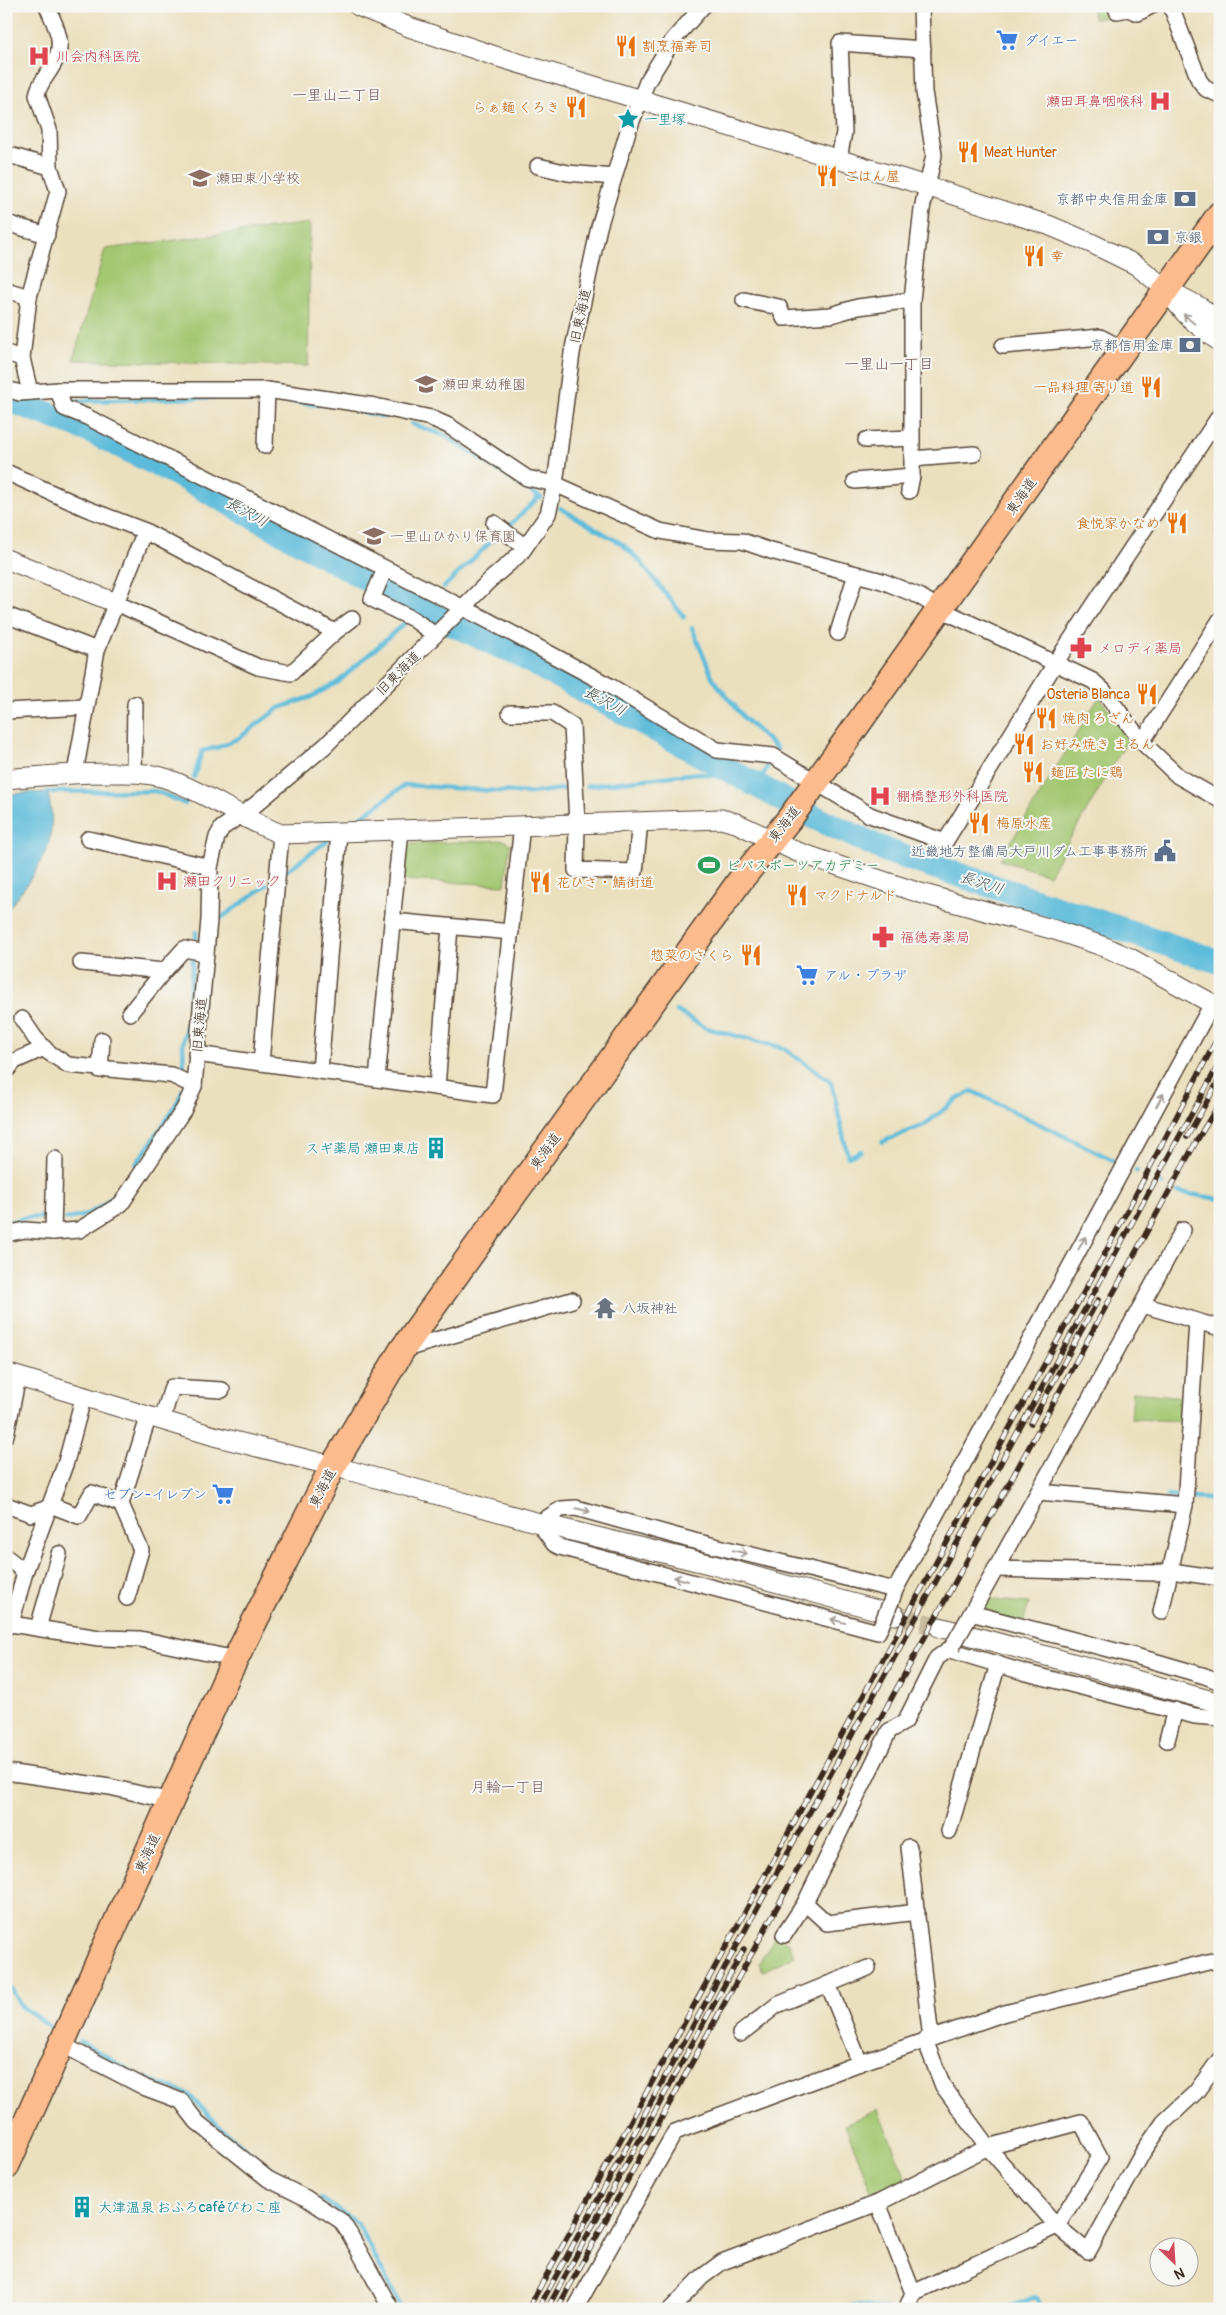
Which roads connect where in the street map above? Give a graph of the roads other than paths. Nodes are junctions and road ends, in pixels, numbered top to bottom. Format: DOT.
graph roads {
  1 [pos="48,6"];
  2 [pos="358,6"];
  3 [pos="703,6"];
  4 [pos="921,6"];
  5 [pos="1151,6"];
  6 [pos="1171,6"];
  7 [pos="1117,11"];
  8 [pos="922,49"];
  9 [pos="1220,95"];
  10 [pos="640,99"];
  11 [pos="6,154"];
  12 [pos="839,160"];
  13 [pos="538,166"];
  14 [pos="50,167"];
  15 [pos="614,177"];
  16 [pos="928,186"];
  17 [pos="1220,214"];
  18 [pos="6,222"];
  19 [pos="47,235"];
  20 [pos="1166,289"];
  21 [pos="6,290"];
  22 [pos="29,297"];
  23 [pos="744,300"];
  24 [pos="912,300"];
  25 [pos="1220,321"];
  26 [pos="1220,342"];
  27 [pos="1003,346"];
  28 [pos="1124,349"];
  29 [pos="6,353"];
  30 [pos="22,358"];
  31 [pos="6,389"];
  32 [pos="58,390"];
  33 [pos="267,390"];
  34 [pos="30,392"];
  35 [pos="1220,415"];
  36 [pos="911,438"];
  37 [pos="866,440"];
  38 [pos="265,446"];
  39 [pos="974,454"];
  40 [pos="912,459"];
  41 [pos="6,472"];
  42 [pos="855,481"];
  43 [pos="554,484"];
  44 [pos="494,523"];
  45 [pos="145,531"];
  46 [pos="525,547"];
  47 [pos="6,559"];
  48 [pos="385,569"];
  49 [pos="856,574"];
  50 [pos="116,603"];
  51 [pos="461,608"];
  52 [pos="940,609"];
  53 [pos="6,615"];
  54 [pos="352,619"];
  55 [pos="1220,620"];
  56 [pos="336,632"];
  57 [pos="838,634"];
  58 [pos="435,635"];
  59 [pos="97,650"];
  60 [pos="1056,662"];
  61 [pos="135,704"];
  62 [pos="86,707"];
  63 [pos="6,711"];
  64 [pos="510,713"];
  65 [pos="1142,742"];
  66 [pos="134,772"];
  67 [pos="75,773"];
  68 [pos="6,779"];
  69 [pos="810,790"];
  70 [pos="1220,800"];
  71 [pos="240,816"];
  72 [pos="640,821"];
  73 [pos="577,823"];
  74 [pos="522,825"];
  75 [pos="401,830"];
  76 [pos="339,832"];
  77 [pos="281,834"];
  78 [pos="88,839"];
  79 [pos="772,841"];
  80 [pos="210,867"];
  81 [pos="392,922"];
  82 [pos="450,927"];
  83 [pos="511,932"];
  84 [pos="206,953"];
  85 [pos="81,963"];
  86 [pos="164,972"];
  87 [pos="1216,1006"];
  88 [pos="130,1014"];
  89 [pos="22,1019"];
  90 [pos="102,1040"];
  91 [pos="44,1048"];
  92 [pos="196,1054"];
  93 [pos="261,1063"];
  94 [pos="100,1070"];
  95 [pos="6,1071"];
  96 [pos="320,1071"];
  97 [pos="377,1079"];
  98 [pos="194,1086"];
  99 [pos="437,1087"];
  100 [pos="55,1159"];
  101 [pos="1183,1230"];
  102 [pos="53,1232"];
  103 [pos="6,1234"];
  104 [pos="572,1300"];
  105 [pos="1143,1306"];
  106 [pos="1196,1322"];
  107 [pos="1220,1328"];
  108 [pos="402,1350"];
  109 [pos="12,1375"];
  110 [pos="222,1390"];
  111 [pos="84,1395"];
  112 [pos="156,1417"];
  113 [pos="6,1435"];
  114 [pos="333,1466"];
  115 [pos="1039,1492"];
  116 [pos="121,1504"];
  117 [pos="1185,1504"];
  118 [pos="6,1505"];
  119 [pos="50,1507"];
  120 [pos="59,1554"];
  121 [pos="6,1557"];
  122 [pos="995,1569"];
  123 [pos="1171,1571"];
  124 [pos="25,1572"];
  125 [pos="1220,1578"];
  126 [pos="127,1598"];
  127 [pos="891,1607"];
  128 [pos="1162,1612"];
  129 [pos="969,1616"];
  130 [pos="9,1625"];
  131 [pos="939,1627"];
  132 [pos="38,1628"];
  133 [pos="951,1648"];
  134 [pos="236,1659"];
  135 [pos="998,1664"];
  136 [pos="1220,1682"];
  137 [pos="1220,1703"];
  138 [pos="1175,1710"];
  139 [pos="1220,1718"];
  140 [pos="1167,1740"];
  141 [pos="6,1772"];
  142 [pos="171,1801"];
  143 [pos="949,1831"];
  144 [pos="909,1847"];
  145 [pos="805,1903"];
  146 [pos="917,1912"];
  147 [pos="784,1935"];
  148 [pos="1220,1959"];
  149 [pos="868,1968"];
  150 [pos="828,1984"];
  151 [pos="740,2034"];
  152 [pos="928,2040"];
  153 [pos="61,2044"];
  154 [pos="1220,2058"];
  155 [pos="860,2063"];
  156 [pos="988,2147"];
  157 [pos="6,2168"];
  158 [pos="878,2203"];
  159 [pos="1057,2226"];
  160 [pos="391,2309"];
  161 [pos="575,2309"];
  162 [pos="671,2309"];
  1 -- 14 [label="street"];
  2 -- 10 [label="street"];
  3 -- 10 [label="street, 旧東海道"];
  4 -- 8 [label="street"];
  5 -- 7 [label="street"];
  6 -- 9 [label="street"];
  8 -- 12 [label="street"];
  8 -- 16 [label="street"];
  10 -- 12 [label="street"];
  10 -- 15 [label="street, 旧東海道"];
  11 -- 14 [label="street"];
  12 -- 16 [label="street"];
  13 -- 15 [label="street"];
  14 -- 19 [label="street"];
  15 -- 43 [label="street, 旧東海道"];
  16 -- 20 [label="street"];
  16 -- 24 [label="street"];
  17 -- 20 [label="highway, 東海道"];
  18 -- 19 [label="street"];
  19 -- 22 [label="street"];
  20 -- 25 [label="street"];
  26 -- 20 [label="street, one-way"];
  20 -- 28 [label="highway, 東海道"];
  21 -- 22 [label="street"];
  22 -- 30 [label="street"];
  23 -- 24 [label="street"];
  24 -- 36 [label="street"];
  27 -- 28 [label="street"];
  28 -- 52 [label="highway, 東海道"];
  29 -- 30 [label="street"];
  30 -- 34 [label="street"];
  31 -- 34 [label="street"];
  32 -- 33 [label="street"];
  32 -- 34 [label="street"];
  32 -- 48 [label="street"];
  33 -- 38 [label="street"];
  33 -- 43 [label="street"];
  35 -- 60 [label="street"];
  36 -- 37 [label="street"];
  36 -- 40 [label="street"];
  39 -- 40 [label="street"];
  40 -- 42 [label="street"];
  41 -- 45 [label="street"];
  43 -- 46 [label="street, 旧東海道"];
  43 -- 49 [label="street"];
  44 -- 46 [label="street"];
  45 -- 50 [label="street"];
  45 -- 56 [label="street"];
  46 -- 51 [label="street, 旧東海道"];
  47 -- 50 [label="street"];
  48 -- 51 [label="street"];
  48 -- 58 [label="street"];
  49 -- 52 [label="street"];
  49 -- 57 [label="street"];
  50 -- 56 [label="street"];
  50 -- 59 [label="street"];
  51 -- 58 [label="street, 旧東海道"];
  51 -- 69 [label="street"];
  52 -- 60 [label="street"];
  52 -- 69 [label="highway, 東海道"];
  53 -- 59 [label="street"];
  54 -- 56 [label="street"];
  55 -- 65 [label="street"];
  58 -- 71 [label="street, 旧東海道"];
  59 -- 62 [label="street"];
  60 -- 65 [label="street"];
  60 -- 69 [label="street"];
  61 -- 66 [label="street"];
  62 -- 63 [label="street"];
  62 -- 67 [label="street"];
  64 -- 73 [label="street"];
  65 -- 70 [label="street"];
  66 -- 67 [label="street"];
  66 -- 71 [label="street"];
  67 -- 68 [label="street"];
  69 -- 79 [label="highway, 東海道"];
  71 -- 77 [label="street"];
  71 -- 80 [label="street, 旧東海道"];
  72 -- 73 [label="street"];
  72 -- 73 [label="street"];
  72 -- 79 [label="street"];
  73 -- 74 [label="street"];
  74 -- 75 [label="street"];
  74 -- 83 [label="street"];
  75 -- 76 [label="street"];
  75 -- 81 [label="street"];
  76 -- 77 [label="street"];
  76 -- 96 [label="street"];
  77 -- 93 [label="street"];
  78 -- 80 [label="street"];
  79 -- 87 [label="street"];
  79 -- 108 [label="highway, 東海道"];
  80 -- 84 [label="street, 旧東海道"];
  81 -- 82 [label="street"];
  81 -- 97 [label="street"];
  82 -- 83 [label="street"];
  82 -- 99 [label="street"];
  83 -- 99 [label="street"];
  84 -- 86 [label="street"];
  84 -- 92 [label="street, 旧東海道"];
  85 -- 86 [label="street"];
  86 -- 88 [label="street"];
  127 -- 87 [label="street, one-way"];
  89 -- 91 [label="street"];
  90 -- 94 [label="street"];
  91 -- 94 [label="street"];
  91 -- 95 [label="street"];
  92 -- 93 [label="street"];
  92 -- 98 [label="street, 旧東海道"];
  93 -- 96 [label="street"];
  94 -- 98 [label="street"];
  96 -- 97 [label="street"];
  97 -- 99 [label="street"];
  98 -- 102 [label="street, 旧東海道"];
  100 -- 102 [label="street"];
  101 -- 105 [label="street"];
  102 -- 103 [label="street, 旧東海道"];
  104 -- 108 [label="street"];
  105 -- 106 [label="street"];
  105 -- 115 [label="street"];
  106 -- 107 [label="street"];
  106 -- 117 [label="street"];
  108 -- 114 [label="highway, 東海道"];
  109 -- 111 [label="street"];
  109 -- 113 [label="street"];
  110 -- 112 [label="street"];
  111 -- 112 [label="street"];
  111 -- 119 [label="street"];
  112 -- 114 [label="street"];
  112 -- 116 [label="street"];
  114 -- 127 [label="street"];
  114 -- 134 [label="highway, 東海道"];
  115 -- 117 [label="street"];
  115 -- 122 [label="street"];
  116 -- 119 [label="street"];
  116 -- 126 [label="street"];
  117 -- 123 [label="street"];
  118 -- 119 [label="street"];
  119 -- 124 [label="street"];
  120 -- 132 [label="street"];
  121 -- 124 [label="street"];
  122 -- 123 [label="street"];
  122 -- 129 [label="street"];
  123 -- 125 [label="street"];
  123 -- 128 [label="street"];
  124 -- 130 [label="street"];
  129 -- 133 [label="street, bridge"];
  129 -- 136 [label="street"];
  130 -- 132 [label="street"];
  131 -- 137 [label="street"];
  132 -- 134 [label="street"];
  133 -- 135 [label="street"];
  133 -- 145 [label="street"];
  134 -- 142 [label="highway, 東海道"];
  135 -- 138 [label="street"];
  135 -- 143 [label="street"];
  138 -- 139 [label="street"];
  138 -- 140 [label="street"];
  141 -- 142 [label="street"];
  142 -- 153 [label="highway, 東海道"];
  144 -- 146 [label="street"];
  145 -- 146 [label="street"];
  145 -- 147 [label="street"];
  146 -- 152 [label="street"];
  148 -- 152 [label="street"];
  149 -- 150 [label="street"];
  150 -- 151 [label="street"];
  150 -- 155 [label="street"];
  152 -- 155 [label="street"];
  152 -- 156 [label="street"];
  153 -- 157 [label="highway, 東海道"];
  153 -- 160 [label="street"];
  154 -- 159 [label="street"];
  155 -- 161 [label="street"];
  156 -- 158 [label="street"];
  156 -- 159 [label="street"];
  156 -- 159 [label="street"];
  158 -- 159 [label="street"];
  158 -- 162 [label="street"];
}
